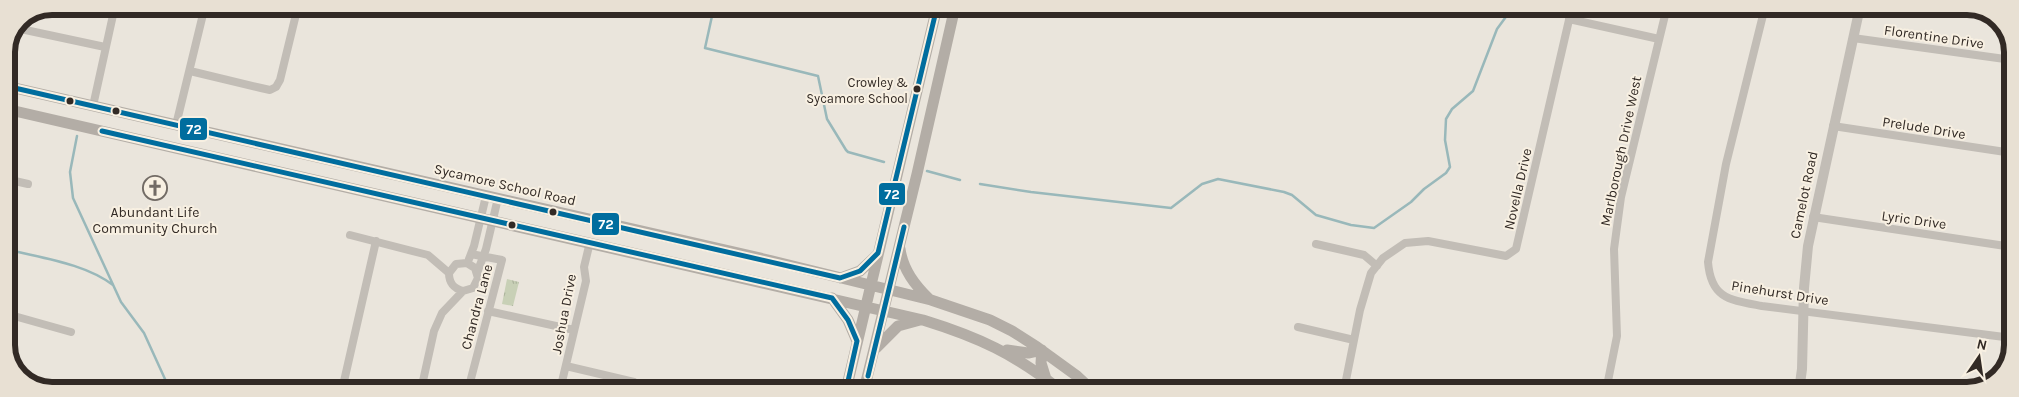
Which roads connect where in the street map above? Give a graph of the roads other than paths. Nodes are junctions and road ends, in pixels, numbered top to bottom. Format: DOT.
graph roads {
  1 [pos="113,15"];
  2 [pos="203,15"];
  3 [pos="296,15"];
  4 [pos="935,15"];
  5 [pos="953,15"];
  6 [pos="1570,15"];
  7 [pos="1665,15"];
  8 [pos="1763,15"];
  9 [pos="1858,15"];
  10 [pos="1569,19"];
  11 [pos="23,29"];
  12 [pos="1853,38"];
  13 [pos="1659,39"];
  14 [pos="105,47"];
  15 [pos="2004,59"];
  16 [pos="190,71"];
  17 [pos="15,88"];
  18 [pos="93,106"];
  19 [pos="15,111"];
  20 [pos="176,125"];
  21 [pos="1833,126"];
  22 [pos="2004,153"];
  23 [pos="15,181"];
  24 [pos="28,184"];
  25 [pos="492,197"];
  26 [pos="1812,217"];
  27 [pos="487,219"];
  28 [pos="350,235"];
  29 [pos="376,241"];
  30 [pos="590,242"];
  31 [pos="1316,244"];
  32 [pos="703,245"];
  33 [pos="900,245"];
  34 [pos="2004,246"];
  35 [pos="878,253"];
  36 [pos="471,254"];
  37 [pos="482,256"];
  38 [pos="467,263"];
  39 [pos="1377,266"];
  40 [pos="698,267"];
  41 [pos="450,273"];
  42 [pos="477,273"];
  43 [pos="840,278"];
  44 [pos="871,285"];
  45 [pos="889,290"];
  46 [pos="462,291"];
  47 [pos="832,298"];
  48 [pos="931,300"];
  49 [pos="866,306"];
  50 [pos="884,310"];
  51 [pos="1803,310"];
  52 [pos="488,311"];
  53 [pos="15,316"];
  54 [pos="923,320"];
  55 [pos="1298,328"];
  56 [pos="574,330"];
  57 [pos="71,332"];
  58 [pos="2004,337"];
  59 [pos="1354,340"];
  60 [pos="857,341"];
  61 [pos="998,348"];
  62 [pos="875,349"];
  63 [pos="1042,350"];
  64 [pos="566,366"];
  65 [pos="1046,379"];
  66 [pos="344,382"];
  67 [pos="423,382"];
  68 [pos="470,382"];
  69 [pos="562,382"];
  70 [pos="634,382"];
  71 [pos="848,382"];
  72 [pos="866,382"];
  73 [pos="1050,382"];
  74 [pos="1084,382"];
  75 [pos="1346,382"];
  76 [pos="1608,382"];
  77 [pos="1800,382"];
  1 -- 14 [label="street"];
  2 -- 16 [label="street"];
  3 -- 16 [label="street"];
  4 -- 35 [label="main road"];
  5 -- 33 [label="main road"];
  6 -- 10 [label="street, Novella Drive"];
  7 -- 13 [label="street, Marlborough Drive West"];
  8 -- 51 [label="street, Pinehurst Drive"];
  9 -- 12 [label="street, Camelot Road"];
  10 -- 13 [label="street"];
  10 -- 39 [label="street, Novella Drive"];
  11 -- 14 [label="street"];
  12 -- 15 [label="street, Florentine Drive"];
  12 -- 21 [label="street, Camelot Road"];
  13 -- 76 [label="street, Marlborough Drive West"];
  14 -- 18 [label="street"];
  16 -- 20 [label="street"];
  17 -- 18 [label="main road, Sycamore School Road"];
  18 -- 20 [label="main road, Sycamore School Road"];
  19 -- 27 [label="main road"];
  20 -- 25 [label="main road, Sycamore School Road"];
  21 -- 22 [label="street, Prelude Drive"];
  21 -- 26 [label="street, Camelot Road"];
  23 -- 24 [label="street"];
  25 -- 27 [label="street"];
  25 -- 27 [label="street"];
  25 -- 32 [label="main road, Sycamore School Road"];
  26 -- 34 [label="street, Lyric Drive"];
  26 -- 51 [label="street, Camelot Road"];
  27 -- 30 [label="main road"];
  27 -- 36 [label="street"];
  27 -- 37 [label="street"];
  28 -- 29 [label="street"];
  29 -- 41 [label="street"];
  29 -- 66 [label="street"];
  30 -- 40 [label="main road"];
  30 -- 56 [label="street, Joshua Drive"];
  31 -- 39 [label="street"];
  32 -- 40 [label="main road"];
  32 -- 43 [label="main road, Sycamore School Road"];
  33 -- 45 [label="main road"];
  33 -- 48 [label="main road"];
  35 -- 43 [label="main road"];
  35 -- 44 [label="main road"];
  36 -- 37 [label="street, Chandra Lane"];
  36 -- 38 [label="street"];
  37 -- 42 [label="street"];
  37 -- 52 [label="street, Chandra Lane"];
  38 -- 41 [label="street"];
  38 -- 42 [label="street"];
  39 -- 59 [label="street, Novella Drive"];
  40 -- 47 [label="main road"];
  41 -- 46 [label="street"];
  42 -- 46 [label="street"];
  43 -- 44 [label="main road, Sycamore School Road"];
  44 -- 45 [label="main road, Sycamore School Road"];
  44 -- 49 [label="main road"];
  45 -- 48 [label="main road, Sycamore School Road"];
  45 -- 50 [label="main road"];
  46 -- 67 [label="street"];
  47 -- 49 [label="main road"];
  47 -- 60 [label="main road"];
  48 -- 63 [label="main road, Sycamore School Road"];
  49 -- 50 [label="main road"];
  49 -- 60 [label="main road"];
  50 -- 54 [label="main road"];
  50 -- 62 [label="main road"];
  51 -- 58 [label="street, Pinehurst Drive"];
  51 -- 77 [label="street, Camelot Road"];
  52 -- 56 [label="street"];
  52 -- 68 [label="street, Chandra Lane"];
  53 -- 57 [label="street"];
  54 -- 61 [label="main road"];
  54 -- 62 [label="main road"];
  55 -- 59 [label="street"];
  56 -- 64 [label="street, Joshua Drive"];
  59 -- 75 [label="street, Novella Drive"];
  60 -- 71 [label="main road"];
  61 -- 63 [label="main road"];
  61 -- 65 [label="main road"];
  62 -- 72 [label="main road"];
  63 -- 65 [label="main road"];
  63 -- 74 [label="main road, Sycamore School Road"];
  64 -- 69 [label="street, Joshua Drive"];
  64 -- 70 [label="street"];
  65 -- 73 [label="main road"];
}
